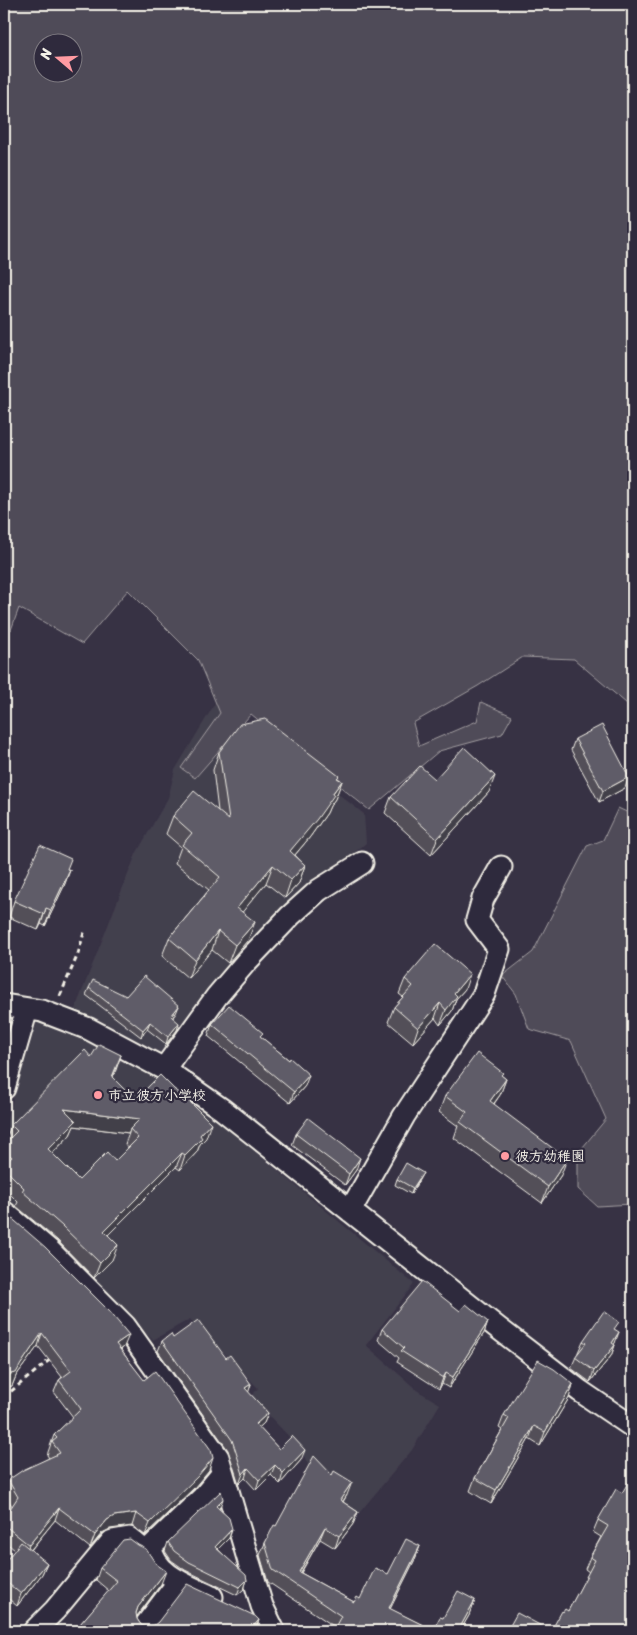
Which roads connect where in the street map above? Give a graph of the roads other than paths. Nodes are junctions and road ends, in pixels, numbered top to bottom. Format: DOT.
graph roads {
  1 [pos="362,863"];
  2 [pos="501,867"];
  3 [pos="4,1005"];
  4 [pos="27,1008"];
  5 [pos="164,1069"];
  6 [pos="4,1088"];
  7 [pos="350,1211"];
  8 [pos="4,1212"];
  9 [pos="633,1427"];
  10 [pos="223,1473"];
  11 [pos="152,1550"];
  12 [pos="179,1581"];
  13 [pos="144,1627"];
  14 [pos="271,1627"];
  15 [pos="34,1631"];
  1 -- 5 [label="street"];
  2 -- 7 [label="street"];
  3 -- 4 [label="street"];
  4 -- 5 [label="street"];
  4 -- 6 [label="street"];
  5 -- 7 [label="street"];
  7 -- 9 [label="street"];
  8 -- 10 [label="street"];
  10 -- 11 [label="street"];
  10 -- 14 [label="street"];
  11 -- 12 [label="street"];
  11 -- 15 [label="street"];
  12 -- 13 [label="street"];
  12 -- 14 [label="street"];
}
